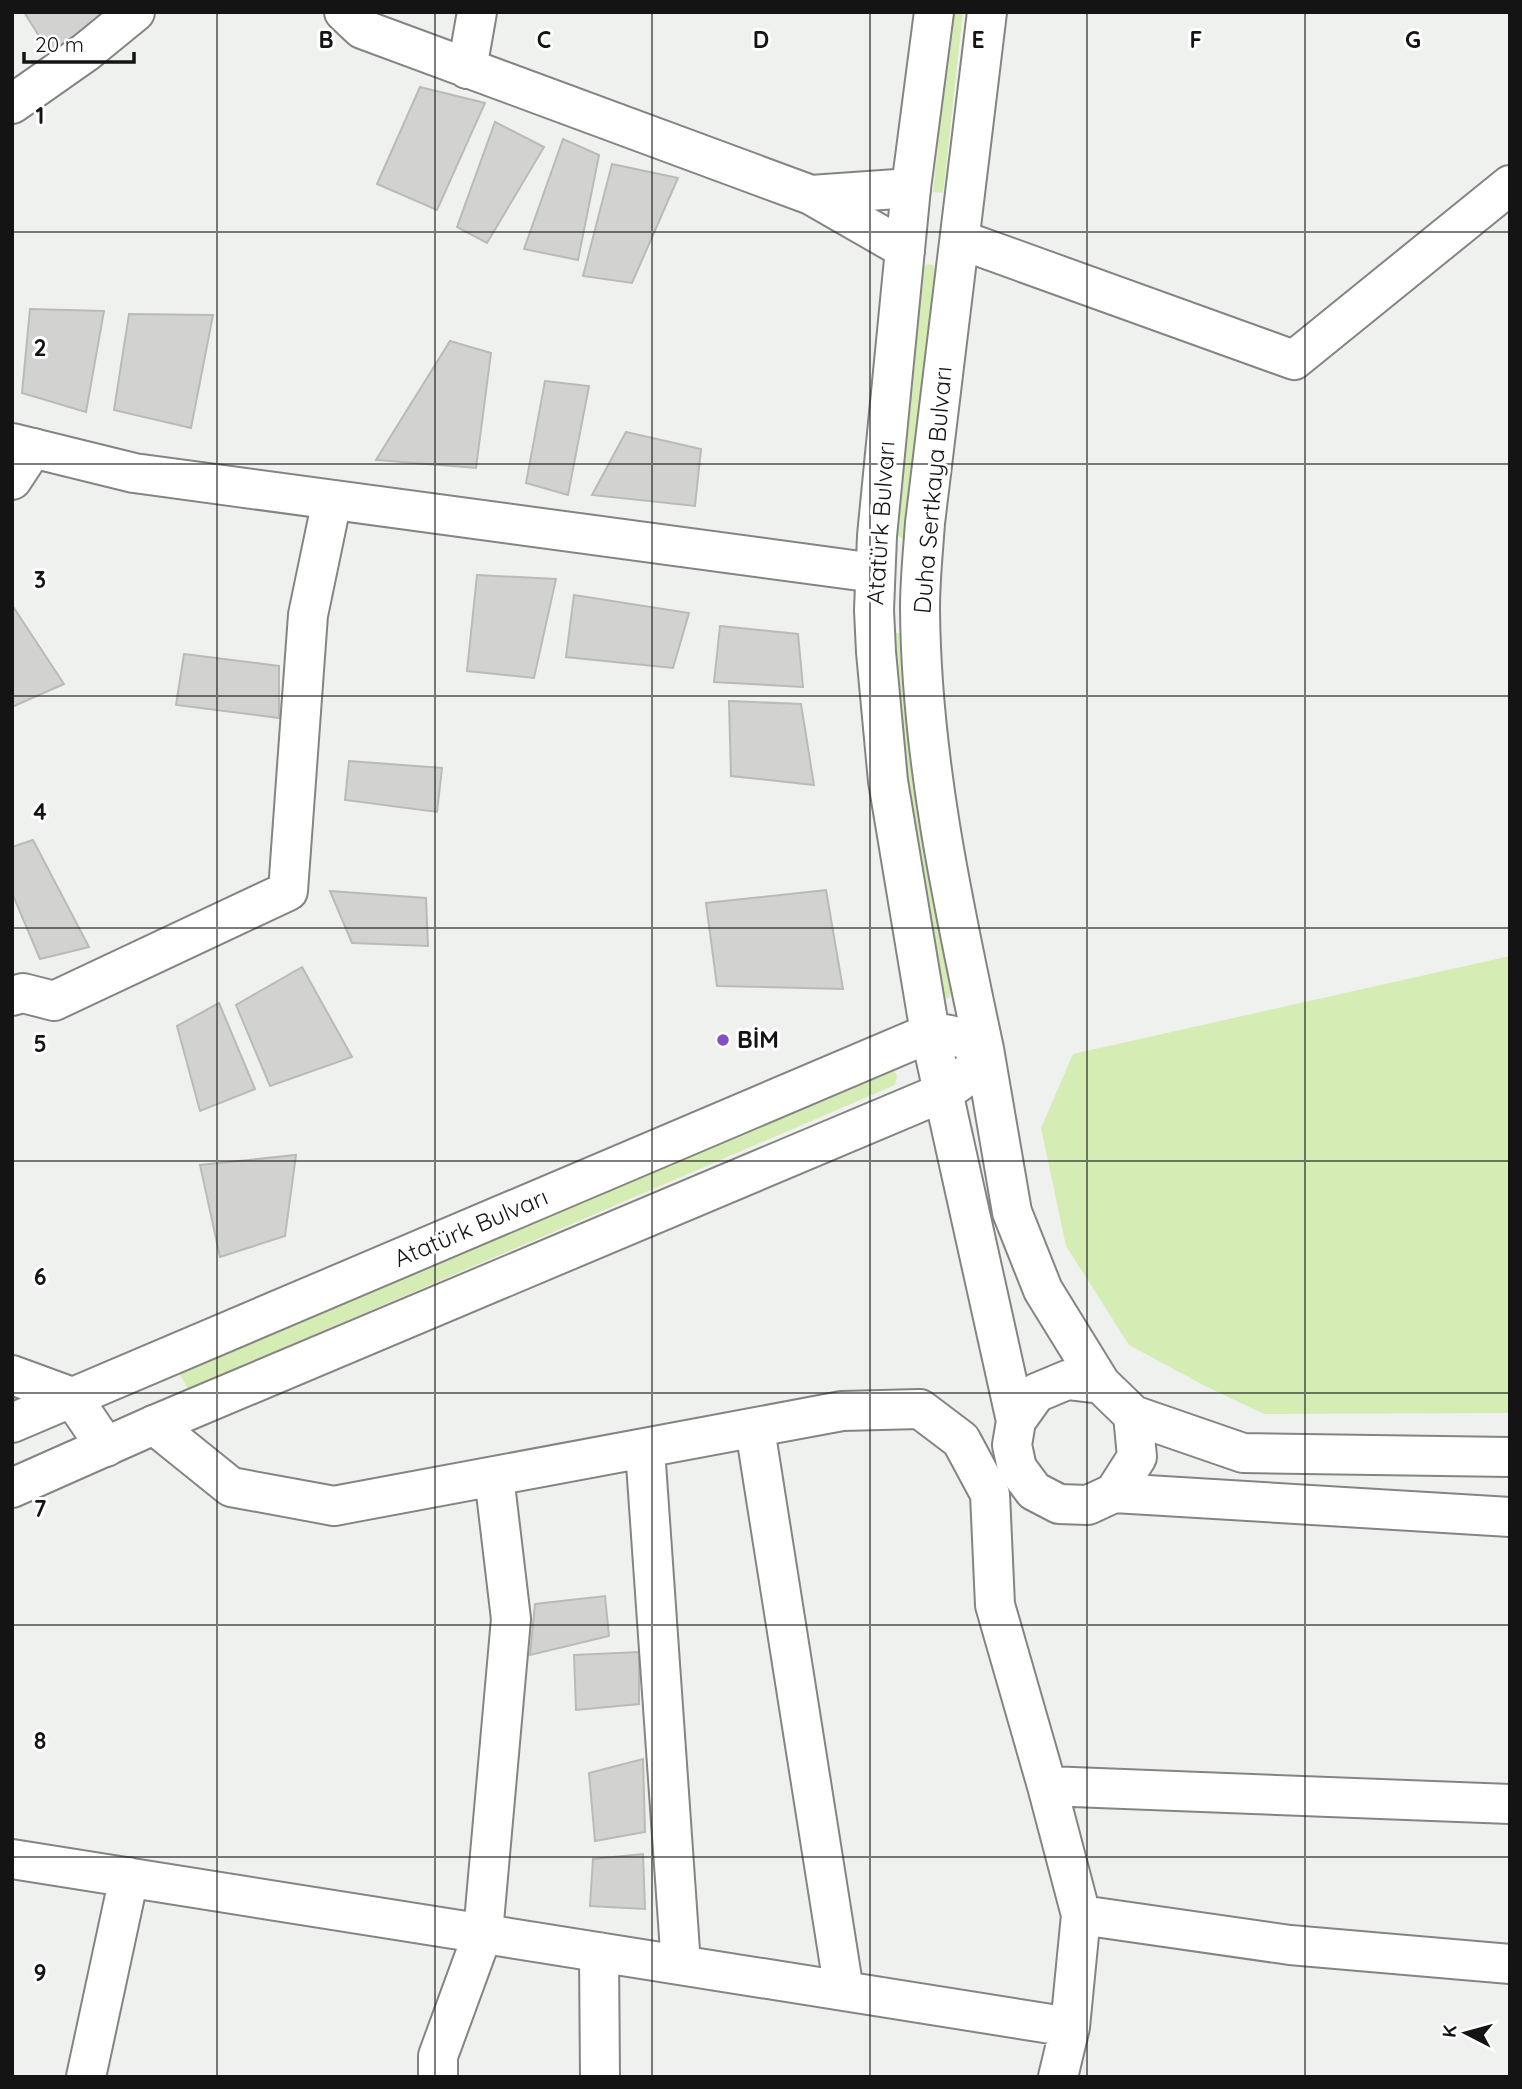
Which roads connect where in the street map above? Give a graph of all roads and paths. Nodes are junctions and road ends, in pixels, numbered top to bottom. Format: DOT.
graph roads {
  1 [pos="135,12"];
  2 [pos="344,12"];
  3 [pos="477,12"];
  4 [pos="934,12"];
  5 [pos="988,12"];
  6 [pos="467,69"];
  7 [pos="12,104"];
  8 [pos="1510,185"];
  9 [pos="911,188"];
  10 [pos="811,195"];
  11 [pos="961,240"];
  12 [pos="905,248"];
  13 [pos="23,445"];
  14 [pos="12,480"];
  15 [pos="332,499"];
  16 [pos="875,573"];
  17 [pos="921,576"];
  18 [pos="12,996"];
  19 [pos="930,1032"];
  20 [pos="984,1049"];
  21 [pos="944,1093"];
  22 [pos="12,1375"];
  23 [pos="1101,1384"];
  24 [pos="72,1397"];
  25 [pos="1133,1415"];
  26 [pos="1016,1421"];
  27 [pos="12,1423"];
  28 [pos="154,1425"];
  29 [pos="755,1429"];
  30 [pos="106,1447"];
  31 [pos="645,1449"];
  32 [pos="1510,1457"];
  33 [pos="1017,1468"];
  34 [pos="494,1476"];
  35 [pos="12,1488"];
  36 [pos="1114,1493"];
  37 [pos="990,1494"];
  38 [pos="1510,1517"];
  39 [pos="1047,1786"];
  40 [pos="1510,1804"];
  41 [pos="12,1858"];
  42 [pos="129,1877"];
  43 [pos="1081,1915"];
  44 [pos="483,1933"];
  45 [pos="599,1952"];
  46 [pos="1510,1964"];
  47 [pos="681,1965"];
  48 [pos="844,1991"];
  49 [pos="1070,2027"];
  50 [pos="86,2077"];
  51 [pos="438,2077"];
  52 [pos="600,2077"];
  53 [pos="1058,2077"];
  1 -- 7 [label="street"];
  2 -- 6 [label="street"];
  3 -- 6 [label="street"];
  4 -- 9 [label="street, Atatürk Bulvarı"];
  5 -- 11 [label="street, Duha Sertkaya Bulvarı"];
  6 -- 10 [label="street"];
  8 -- 11 [label="street"];
  9 -- 10 [label="street"];
  9 -- 11 [label="street"];
  9 -- 12 [label="street, Atatürk Bulvarı"];
  10 -- 12 [label="street"];
  11 -- 12 [label="street"];
  11 -- 17 [label="street, Duha Sertkaya Bulvarı"];
  12 -- 16 [label="street, Atatürk Bulvarı"];
  13 -- 14 [label="street"];
  13 -- 15 [label="street"];
  15 -- 16 [label="street"];
  15 -- 18 [label="street"];
  16 -- 17 [label="street"];
  16 -- 19 [label="street, Atatürk Bulvarı"];
  17 -- 20 [label="street, Duha Sertkaya Bulvarı"];
  19 -- 20 [label="street"];
  19 -- 21 [label="street, Atatürk Bulvarı"];
  19 -- 24 [label="street, Atatürk Bulvarı"];
  20 -- 21 [label="street"];
  20 -- 23 [label="street, Duha Sertkaya Bulvarı"];
  21 -- 26 [label="street, Atatürk Bulvarı"];
  21 -- 28 [label="street"];
  22 -- 24 [label="street"];
  23 -- 25 [label="street"];
  23 -- 26 [label="street"];
  24 -- 27 [label="street, Atatürk Bulvarı"];
  24 -- 30 [label="street"];
  25 -- 32 [label="street"];
  25 -- 36 [label="street"];
  26 -- 33 [label="street"];
  28 -- 30 [label="street"];
  28 -- 34 [label="street"];
  29 -- 31 [label="street"];
  29 -- 37 [label="street"];
  29 -- 48 [label="street"];
  30 -- 35 [label="street"];
  31 -- 34 [label="street"];
  31 -- 47 [label="street"];
  33 -- 36 [label="street"];
  33 -- 37 [label="street"];
  34 -- 44 [label="street"];
  36 -- 38 [label="street"];
  37 -- 39 [label="street"];
  39 -- 40 [label="street"];
  39 -- 43 [label="street"];
  41 -- 42 [label="street"];
  42 -- 44 [label="street"];
  42 -- 50 [label="street"];
  43 -- 46 [label="street"];
  43 -- 49 [label="street"];
  44 -- 45 [label="street"];
  44 -- 51 [label="street"];
  45 -- 47 [label="street"];
  45 -- 52 [label="street"];
  47 -- 48 [label="street"];
  48 -- 49 [label="street"];
  49 -- 53 [label="street"];
}
